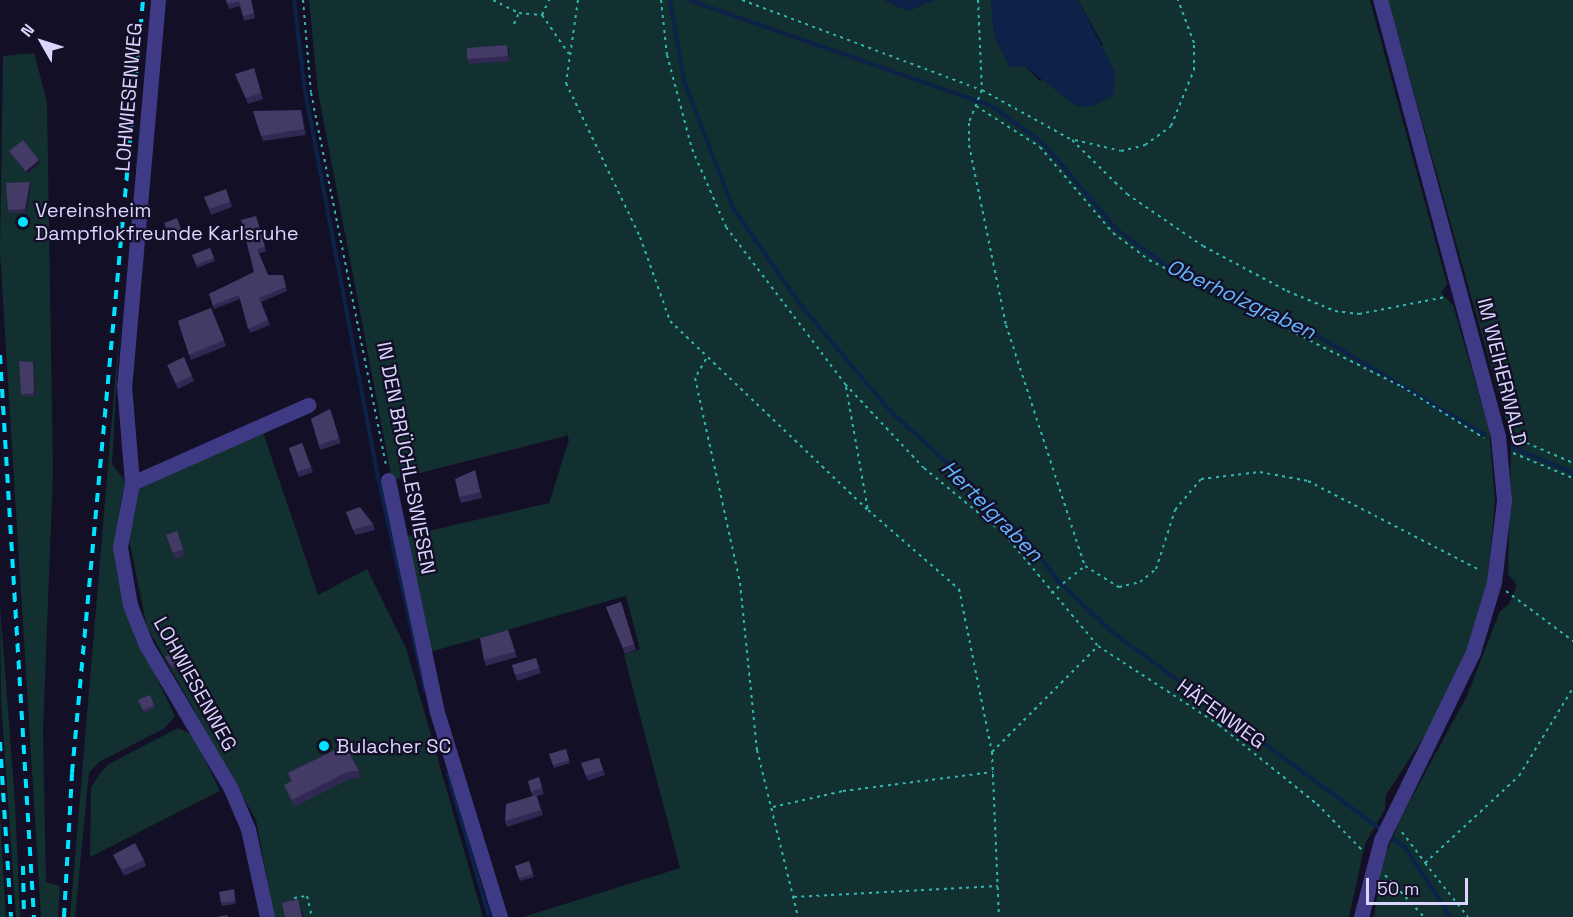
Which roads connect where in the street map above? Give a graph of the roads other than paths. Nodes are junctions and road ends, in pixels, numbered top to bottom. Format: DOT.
graph roads {
  1 [pos="159,0"];
  2 [pos="1380,0"];
  3 [pos="308,405"];
  4 [pos="388,480"];
  5 [pos="132,483"];
  6 [pos="267,917"];
  7 [pos="500,917"];
  8 [pos="1360,917"];
  1 -- 5 [label="street, LOHWIESENWEG"];
  2 -- 8 [label="street, IM WEIHERWALD"];
  3 -- 5 [label="street"];
  4 -- 7 [label="street, IN DEN BRÜCHLESWIESEN"];
  5 -- 6 [label="street, LOHWIESENWEG"];
}
